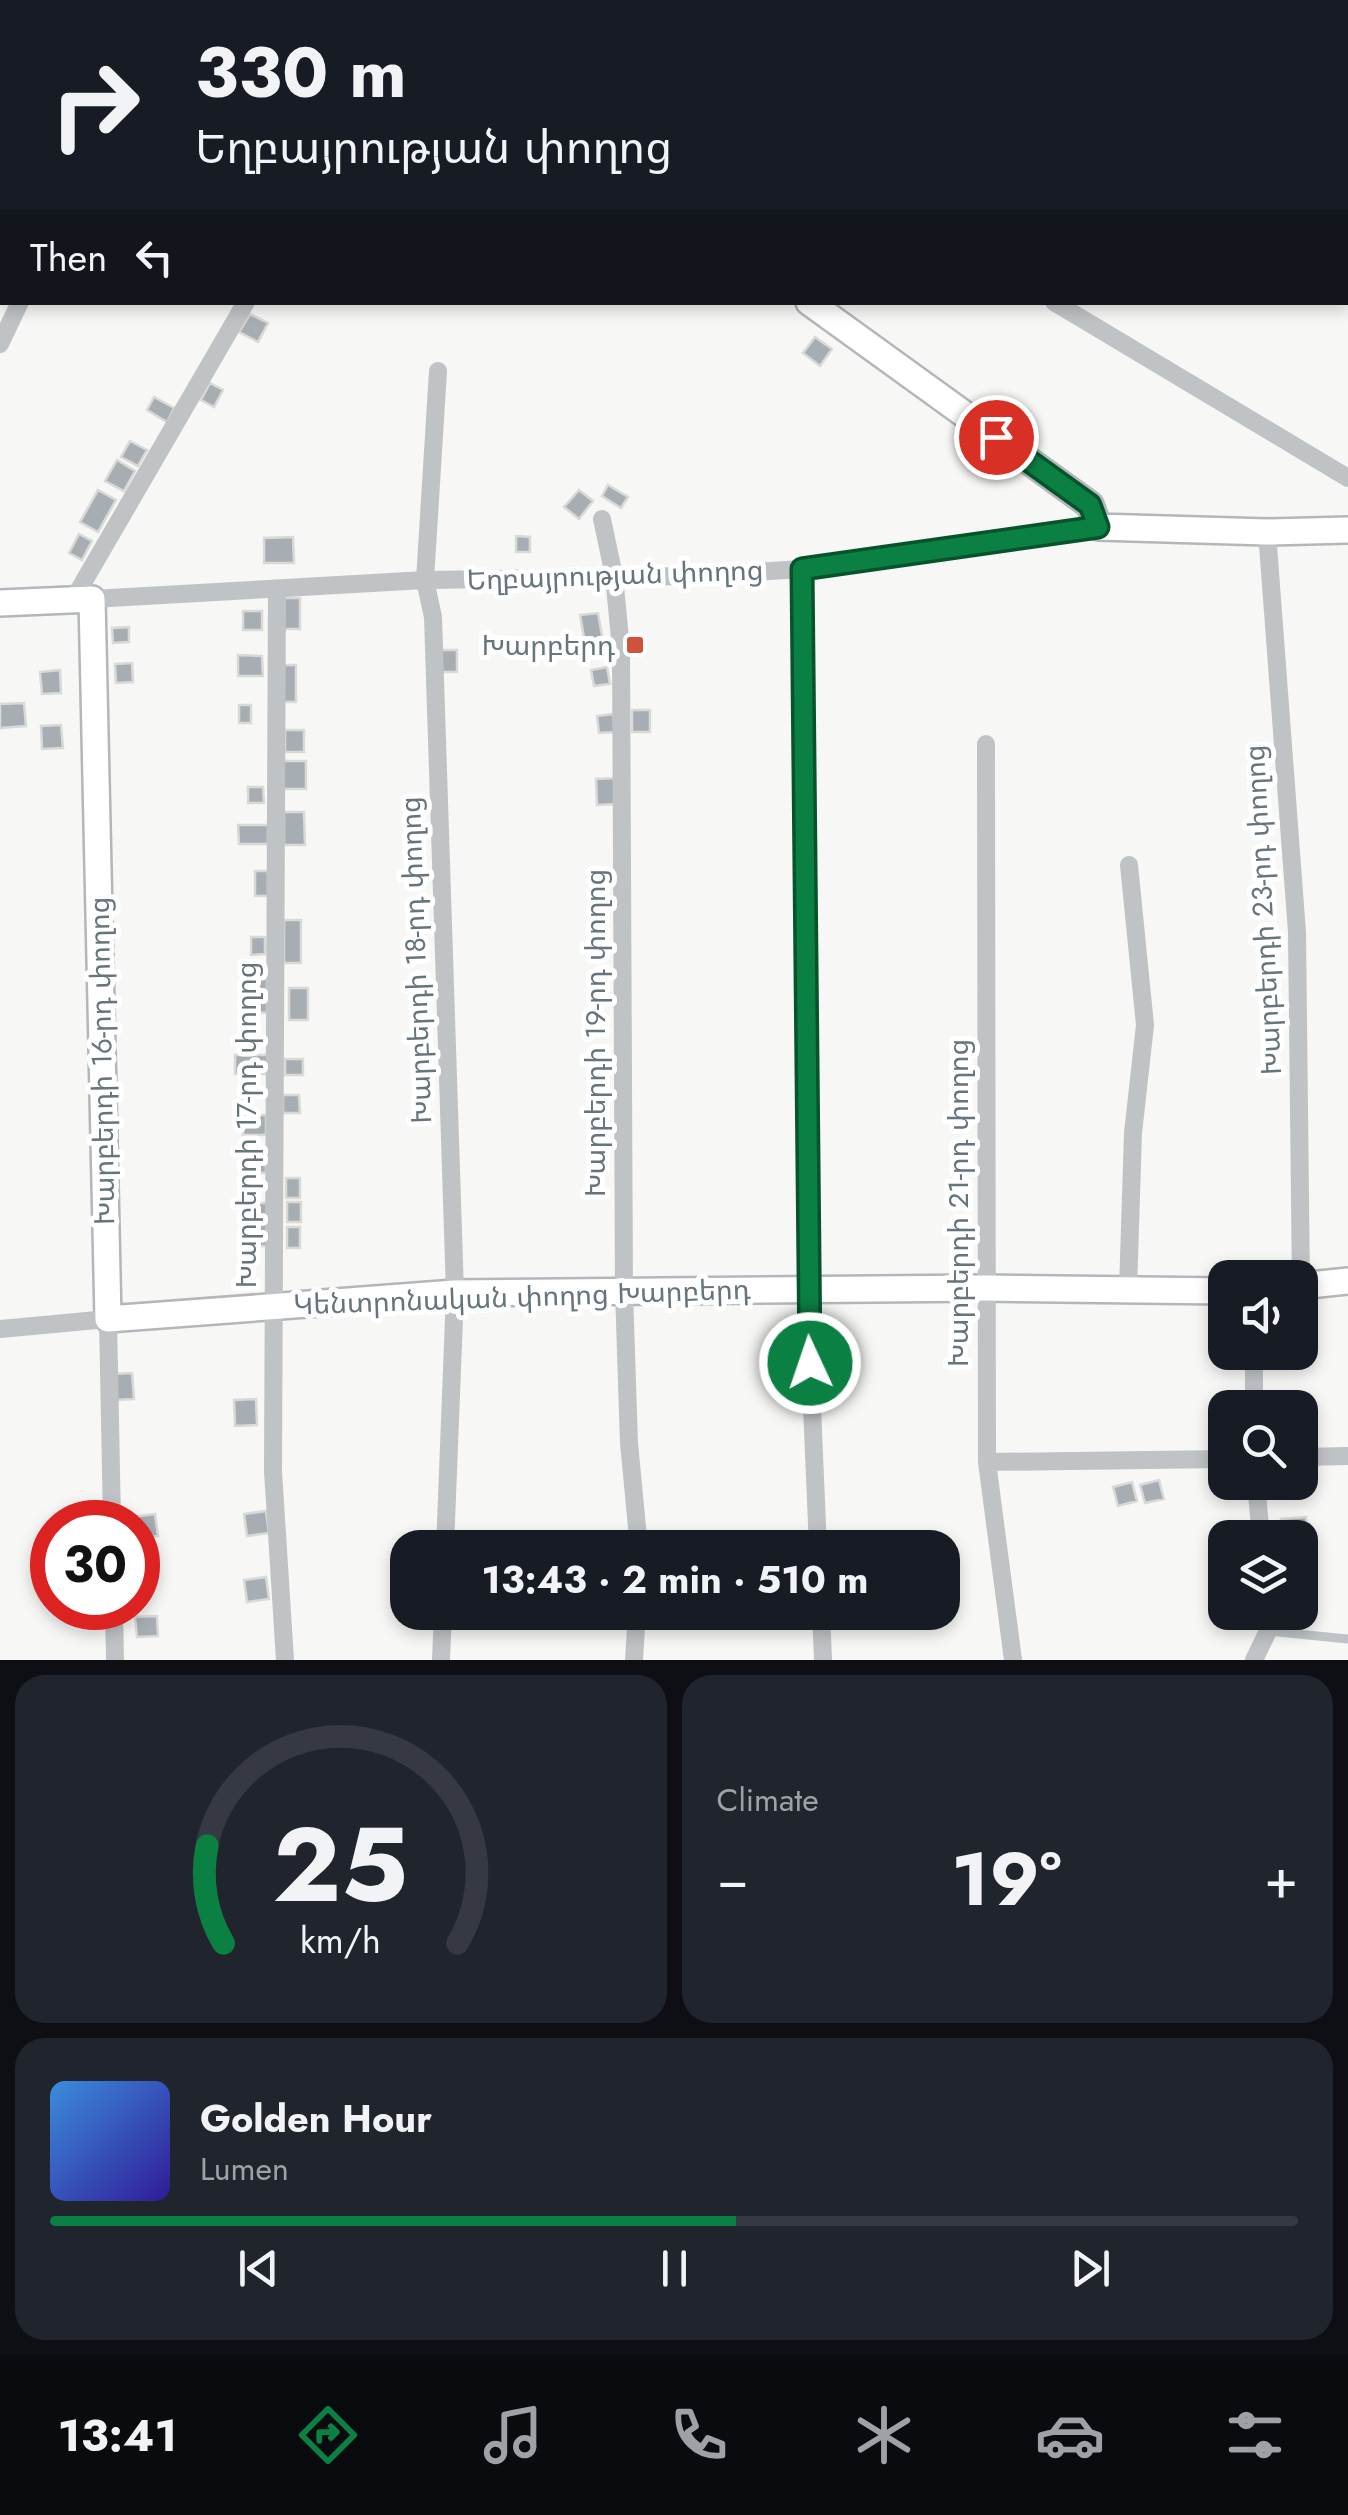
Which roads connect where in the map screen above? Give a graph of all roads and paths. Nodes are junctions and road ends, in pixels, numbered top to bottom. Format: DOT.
graph roads {
  1 [pos="19,305"];
  2 [pos="244,305"];
  3 [pos="812,305"];
  4 [pos="1059,305"];
  5 [pos="0,344"];
  6 [pos="438,371"];
  7 [pos="1348,478"];
  8 [pos="602,519"];
  9 [pos="1098,527"];
  10 [pos="1348,530"];
  11 [pos="1268,532"];
  12 [pos="802,569"];
  13 [pos="614,576"];
  14 [pos="425,580"];
  15 [pos="277,590"];
  16 [pos="82,600"];
  17 [pos="0,603"];
  18 [pos="986,744"];
  19 [pos="1128,865"];
  20 [pos="1301,1260"];
  21 [pos="1348,1281"];
  22 [pos="1318,1284"];
  23 [pos="985,1288"];
  24 [pos="807,1289"];
  25 [pos="1128,1290"];
  26 [pos="1208,1291"];
  27 [pos="624,1292"];
  28 [pos="455,1294"];
  29 [pos="273,1305"];
  30 [pos="108,1318"];
  31 [pos="0,1330"];
  32 [pos="1348,1456"];
  33 [pos="1318,1457"];
  34 [pos="1208,1460"];
  35 [pos="987,1462"];
  36 [pos="112,1500"];
  37 [pos="447,1530"];
  38 [pos="638,1530"];
  39 [pos="817,1530"];
  40 [pos="114,1630"];
  41 [pos="442,1630"];
  42 [pos="635,1630"];
  43 [pos="822,1630"];
  44 [pos="1265,1630"];
  45 [pos="1306,1630"];
  46 [pos="1348,1639"];
  47 [pos="115,1660"];
  48 [pos="286,1660"];
  49 [pos="441,1660"];
  50 [pos="634,1660"];
  51 [pos="824,1660"];
  52 [pos="1013,1660"];
  53 [pos="1254,1660"];
  1 -- 5 [label="street"];
  2 -- 16 [label="street"];
  3 -- 9 [label="street"];
  4 -- 7 [label="street"];
  6 -- 14 [label="street, Խարբերդի 18-րդ փողոց"];
  8 -- 13 [label="street, Խարբերդի 19-րդ փողոց"];
  9 -- 11 [label="street, Եղբայրության փողոց"];
  9 -- 12 [label="street, Եղբայրության փողոց"];
  10 -- 11 [label="street, Եղբայրության փողոց"];
  11 -- 20 [label="street, Խարբերդի 23-րդ փողոց"];
  12 -- 13 [label="street, Եղբայրության փողոց"];
  12 -- 24 [label="street"];
  13 -- 14 [label="street, Եղբայրության փողոց"];
  13 -- 27 [label="street, Խարբերդի 19-րդ փողոց"];
  14 -- 15 [label="street, Եղբայրության փողոց"];
  14 -- 28 [label="street, Խարբերդի 18-րդ փողոց"];
  15 -- 16 [label="street, Եղբայրության փողոց"];
  15 -- 29 [label="street, Խարբերդի 17-րդ փողոց"];
  16 -- 17 [label="street, Եղբայրության փողոց"];
  16 -- 30 [label="street, Խարբերդի 16-րդ փողոց"];
  18 -- 23 [label="street, Խարբերդի 21-րդ փողոց"];
  19 -- 25 [label="street"];
  21 -- 22 [label="street"];
  23 -- 24 [label="street, Կենտրոնական փողոց Խարբերդ"];
  23 -- 25 [label="street, Կենտրոնական փողոց Խարբերդ"];
  23 -- 35 [label="street, Խարբերդի 21-րդ փողոց"];
  24 -- 27 [label="street, Կենտրոնական փողոց Խարբերդ"];
  24 -- 39 [label="street"];
  25 -- 26 [label="street, Կենտրոնական փողոց Խարբերդ"];
  27 -- 28 [label="street, Կենտրոնական փողոց Խարբերդ"];
  27 -- 38 [label="street, Խարբերդի 19-րդ փողոց"];
  28 -- 29 [label="street, Կենտրոնական փողոց Խարբերդ"];
  28 -- 37 [label="street, Խարբերդի 18-րդ փողոց"];
  29 -- 30 [label="street, Կենտրոնական փողոց Խարբերդ"];
  29 -- 48 [label="street, Խարբերդի 17-րդ փողոց"];
  30 -- 31 [label="street, Կենտրոնական փողոց Խարբերդ"];
  30 -- 36 [label="street, Խարբերդի 16-րդ փողոց"];
  32 -- 33 [label="street"];
  34 -- 35 [label="street"];
  35 -- 52 [label="street, Խարբերդի 21-րդ փողոց"];
  40 -- 47 [label="street"];
  41 -- 49 [label="street"];
  42 -- 50 [label="street"];
  43 -- 51 [label="street"];
  44 -- 53 [label="street"];
  45 -- 46 [label="lane"];
}
